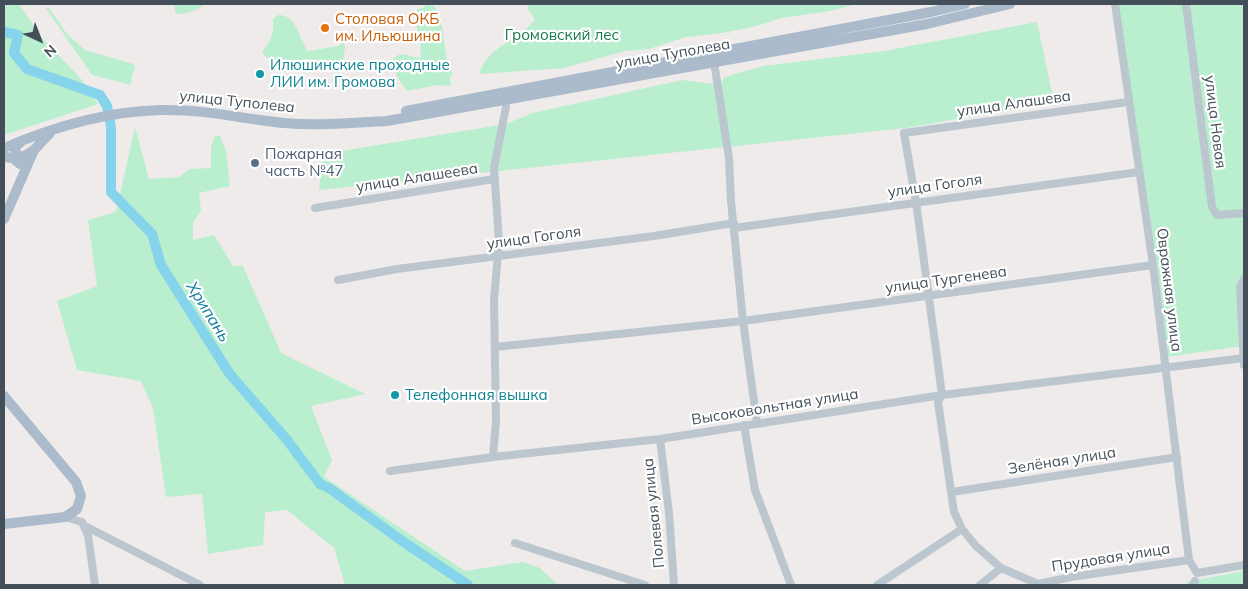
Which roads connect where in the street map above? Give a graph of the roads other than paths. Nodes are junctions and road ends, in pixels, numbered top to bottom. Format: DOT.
graph roads {
  1 [pos="965,4"];
  2 [pos="1010,4"];
  3 [pos="1115,4"];
  4 [pos="1186,4"];
  5 [pos="714,62"];
  6 [pos="506,100"];
  7 [pos="1128,102"];
  8 [pos="339,124"];
  9 [pos="54,129"];
  10 [pos="26,139"];
  11 [pos="4,148"];
  12 [pos="34,150"];
  13 [pos="4,156"];
  14 [pos="1139,172"];
  15 [pos="22,177"];
  16 [pos="494,179"];
  17 [pos="916,202"];
  18 [pos="315,208"];
  19 [pos="1244,213"];
  20 [pos="4,219"];
  21 [pos="734,226"];
  22 [pos="499,256"];
  23 [pos="1153,265"];
  24 [pos="1244,279"];
  25 [pos="338,280"];
  26 [pos="929,297"];
  27 [pos="743,322"];
  28 [pos="495,347"];
  29 [pos="1244,358"];
  30 [pos="1244,365"];
  31 [pos="1164,366"];
  32 [pos="942,395"];
  33 [pos="4,396"];
  34 [pos="757,423"];
  35 [pos="744,425"];
  36 [pos="660,439"];
  37 [pos="492,457"];
  38 [pos="1177,457"];
  39 [pos="390,471"];
  40 [pos="952,492"];
  41 [pos="65,517"];
  42 [pos="4,524"];
  43 [pos="85,526"];
  44 [pos="962,529"];
  45 [pos="515,543"];
  46 [pos="1189,560"];
  47 [pos="1244,565"];
  48 [pos="1001,568"];
  49 [pos="615,575"];
  50 [pos="185,581"];
  51 [pos="95,585"];
  52 [pos="200,585"];
  53 [pos="615,585"];
  54 [pos="645,585"];
  55 [pos="674,585"];
  56 [pos="791,585"];
  57 [pos="877,585"];
  58 [pos="980,585"];
  59 [pos="1038,585"];
  1 -- 8 [label="main road, улица Туполева"];
  2 -- 5 [label="main road, улица Туполева"];
  3 -- 7 [label="street, Овражная улица"];
  4 -- 19 [label="street, улица Новая"];
  5 -- 6 [label="main road, улица Туполева"];
  5 -- 21 [label="street"];
  6 -- 8 [label="main road, улица Туполева"];
  6 -- 16 [label="street"];
  7 -- 14 [label="street, Овражная улица"];
  7 -- 17 [label="street, улица Алашева"];
  8 -- 9 [label="main road, улица Туполева"];
  9 -- 10 [label="main road, улица Туполева"];
  9 -- 12 [label="main road"];
  10 -- 11 [label="main road, улица Туполева"];
  10 -- 12 [label="main road"];
  12 -- 15 [label="main road"];
  13 -- 15 [label="main road"];
  14 -- 17 [label="street, улица Гоголя"];
  14 -- 23 [label="street, Овражная улица"];
  15 -- 20 [label="main road"];
  16 -- 18 [label="street, улица Алашеева"];
  16 -- 22 [label="street"];
  17 -- 21 [label="street, улица Гоголя"];
  17 -- 26 [label="street"];
  21 -- 22 [label="street, улица Гоголя"];
  21 -- 27 [label="street"];
  22 -- 25 [label="street, улица Гоголя"];
  22 -- 28 [label="street"];
  23 -- 26 [label="street, улица Тургенева"];
  23 -- 31 [label="street, Овражная улица"];
  24 -- 29 [label="street"];
  26 -- 27 [label="street, улица Тургенева"];
  26 -- 32 [label="street"];
  27 -- 28 [label="street, улица Тургенева"];
  27 -- 34 [label="street"];
  28 -- 37 [label="street"];
  29 -- 30 [label="street"];
  29 -- 31 [label="street, Высоковольтная улица"];
  31 -- 32 [label="street, Высоковольтная улица"];
  31 -- 38 [label="street, Овражная улица"];
  32 -- 34 [label="street, Высоковольтная улица"];
  32 -- 40 [label="street"];
  33 -- 41 [label="main road"];
  34 -- 35 [label="street, Высоковольтная улица"];
  35 -- 36 [label="street, Высоковольтная улица"];
  35 -- 56 [label="street"];
  36 -- 37 [label="street, Высоковольтная улица"];
  36 -- 55 [label="street, Полевая улица"];
  37 -- 39 [label="street, Высоковольтная улица"];
  38 -- 40 [label="street, Зелёная улица"];
  38 -- 46 [label="street, Овражная улица"];
  40 -- 44 [label="street"];
  41 -- 42 [label="main road"];
  41 -- 43 [label="street"];
  43 -- 50 [label="street"];
  43 -- 51 [label="street"];
  44 -- 48 [label="street"];
  44 -- 57 [label="street"];
  45 -- 49 [label="street"];
  46 -- 47 [label="street"];
  46 -- 59 [label="street, Прудовая улица"];
  48 -- 58 [label="street"];
  48 -- 59 [label="street"];
  49 -- 53 [label="street"];
  49 -- 54 [label="street"];
  50 -- 52 [label="street"];
}
